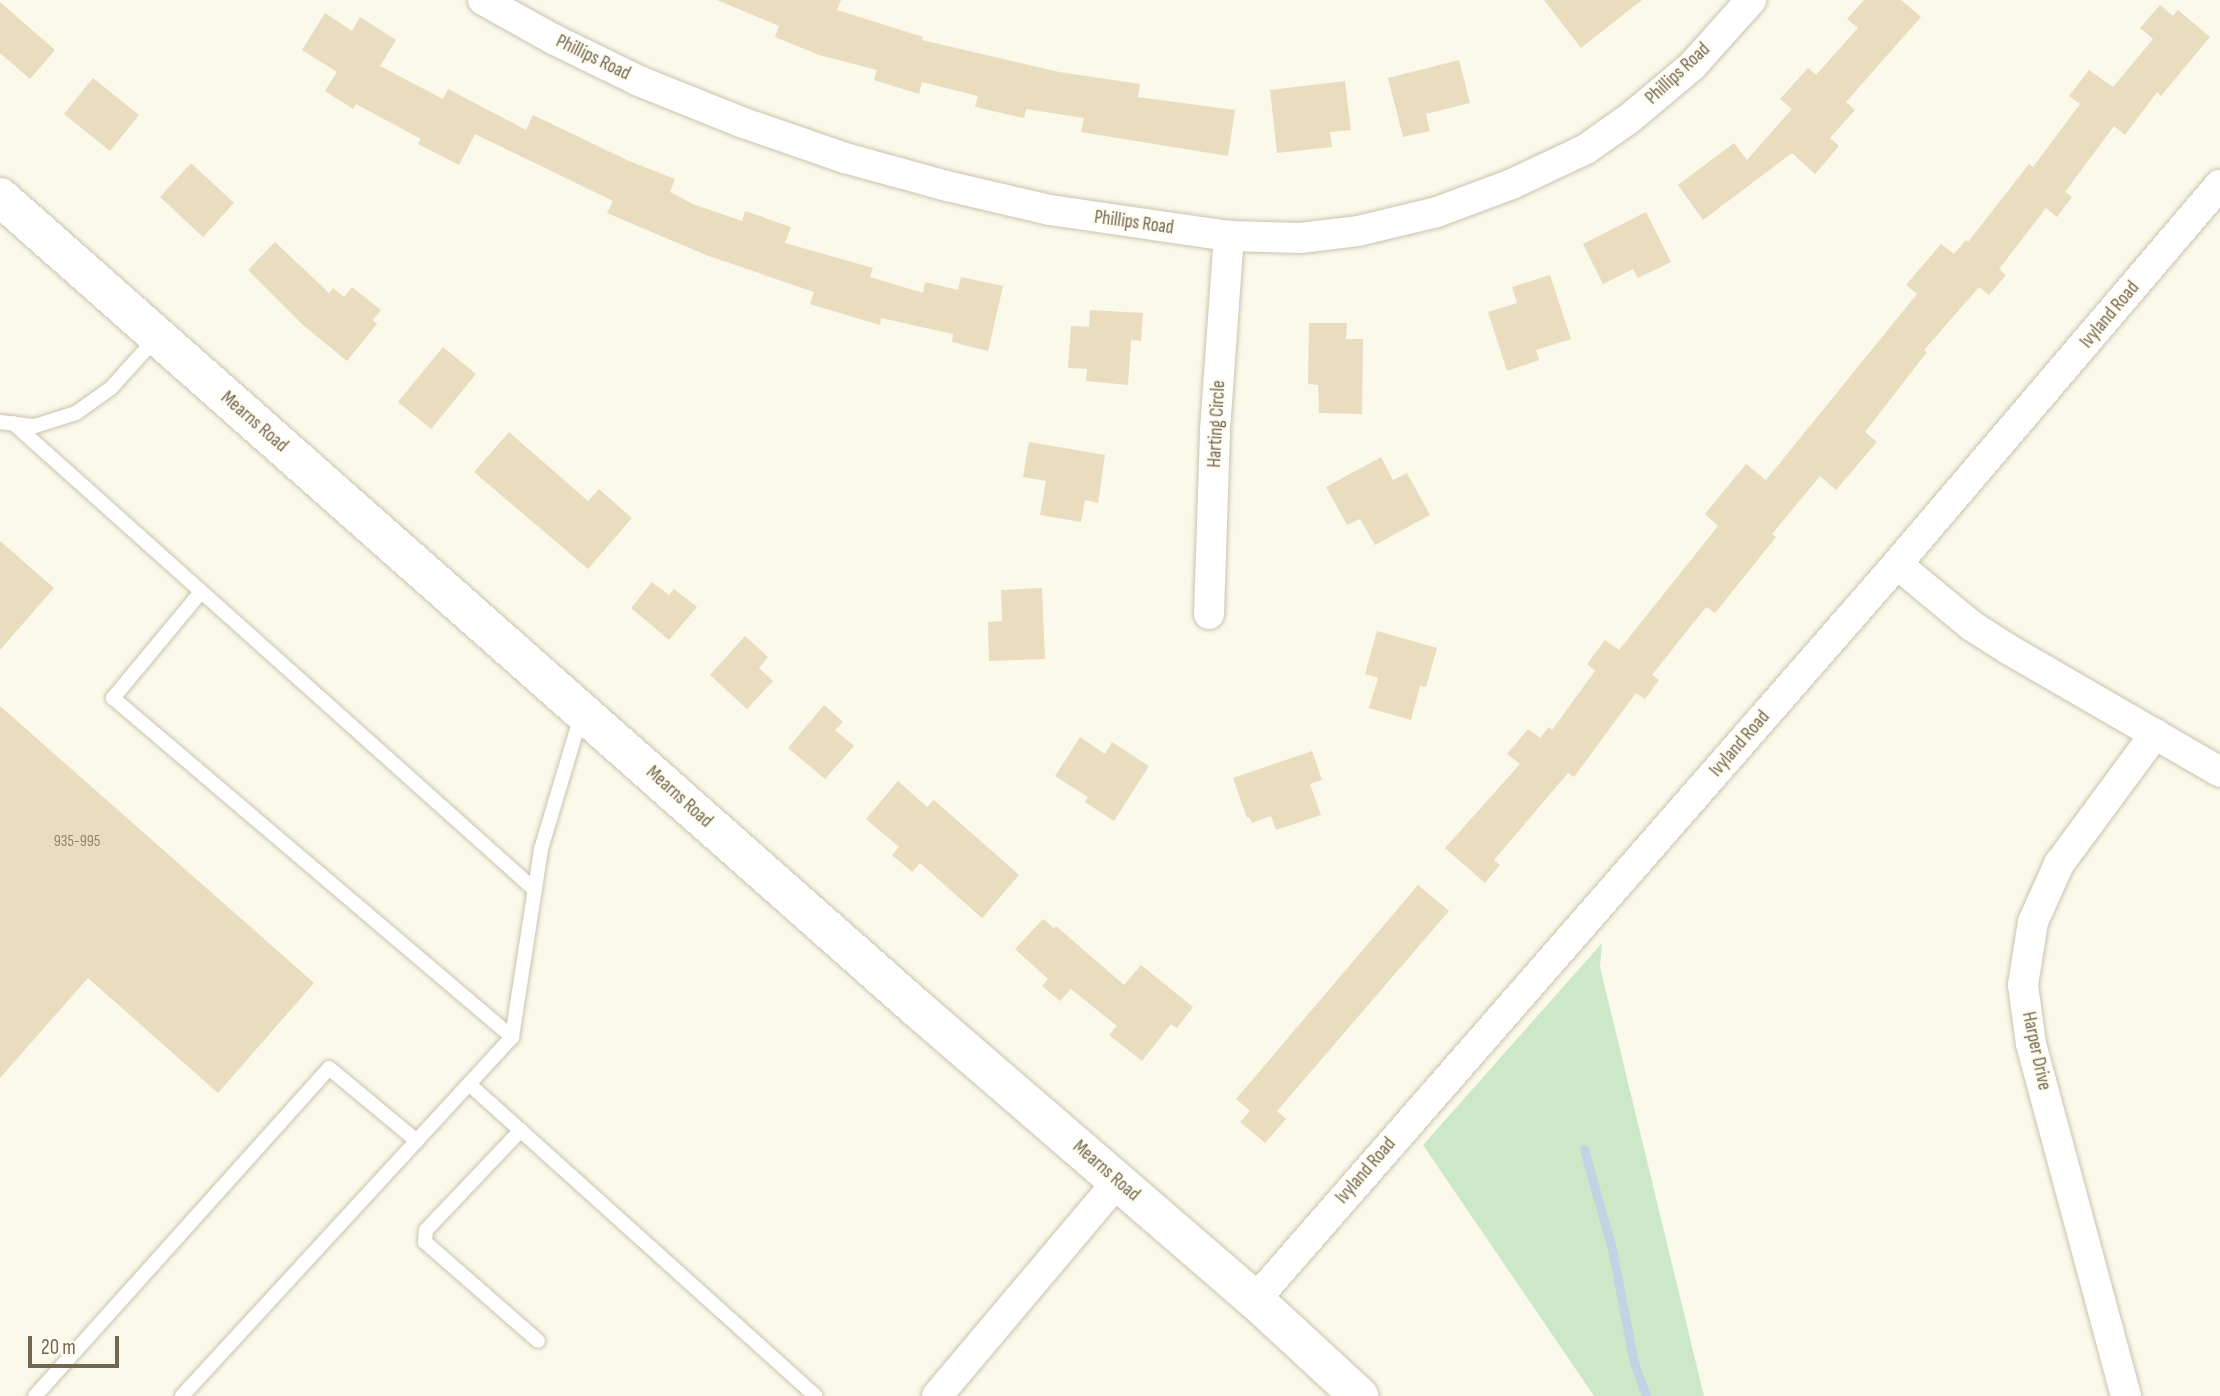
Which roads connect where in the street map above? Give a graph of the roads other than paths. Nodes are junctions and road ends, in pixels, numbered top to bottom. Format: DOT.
graph roads {
  1 [pos="483,0"];
  2 [pos="1751,0"];
  3 [pos="2220,185"];
  4 [pos="0,197"];
  5 [pos="1229,236"];
  6 [pos="158,336"];
  7 [pos="7,422"];
  8 [pos="1898,564"];
  9 [pos="201,592"];
  10 [pos="1209,614"];
  11 [pos="582,711"];
  12 [pos="2155,734"];
  13 [pos="2220,772"];
  14 [pos="534,890"];
  15 [pos="512,1037"];
  16 [pos="469,1084"];
  17 [pos="521,1130"];
  18 [pos="417,1141"];
  19 [pos="1118,1181"];
  20 [pos="1255,1300"];
  21 [pos="538,1341"];
  22 [pos="35,1396"];
  23 [pos="182,1396"];
  24 [pos="815,1396"];
  25 [pos="937,1396"];
  26 [pos="1359,1396"];
  27 [pos="2126,1396"];
  1 -- 5 [label="street, Phillips Road"];
  2 -- 5 [label="street, Phillips Road"];
  3 -- 8 [label="street, Ivyland Road"];
  4 -- 6 [label="street, Mearns Road"];
  5 -- 10 [label="street, Harting Circle"];
  6 -- 7 [label="lane"];
  6 -- 11 [label="street, Mearns Road"];
  7 -- 9 [label="lane"];
  8 -- 12 [label="street"];
  8 -- 20 [label="street, Ivyland Road"];
  9 -- 14 [label="lane"];
  9 -- 15 [label="lane"];
  11 -- 14 [label="lane"];
  11 -- 19 [label="street, Mearns Road"];
  12 -- 13 [label="street"];
  12 -- 27 [label="street, Harper Drive"];
  14 -- 15 [label="lane"];
  15 -- 16 [label="lane"];
  16 -- 17 [label="lane"];
  16 -- 18 [label="lane"];
  17 -- 21 [label="lane"];
  17 -- 24 [label="lane"];
  18 -- 22 [label="lane"];
  18 -- 23 [label="lane"];
  19 -- 20 [label="street, Mearns Road"];
  19 -- 25 [label="street"];
  20 -- 26 [label="street, Mearns Road"];
}
